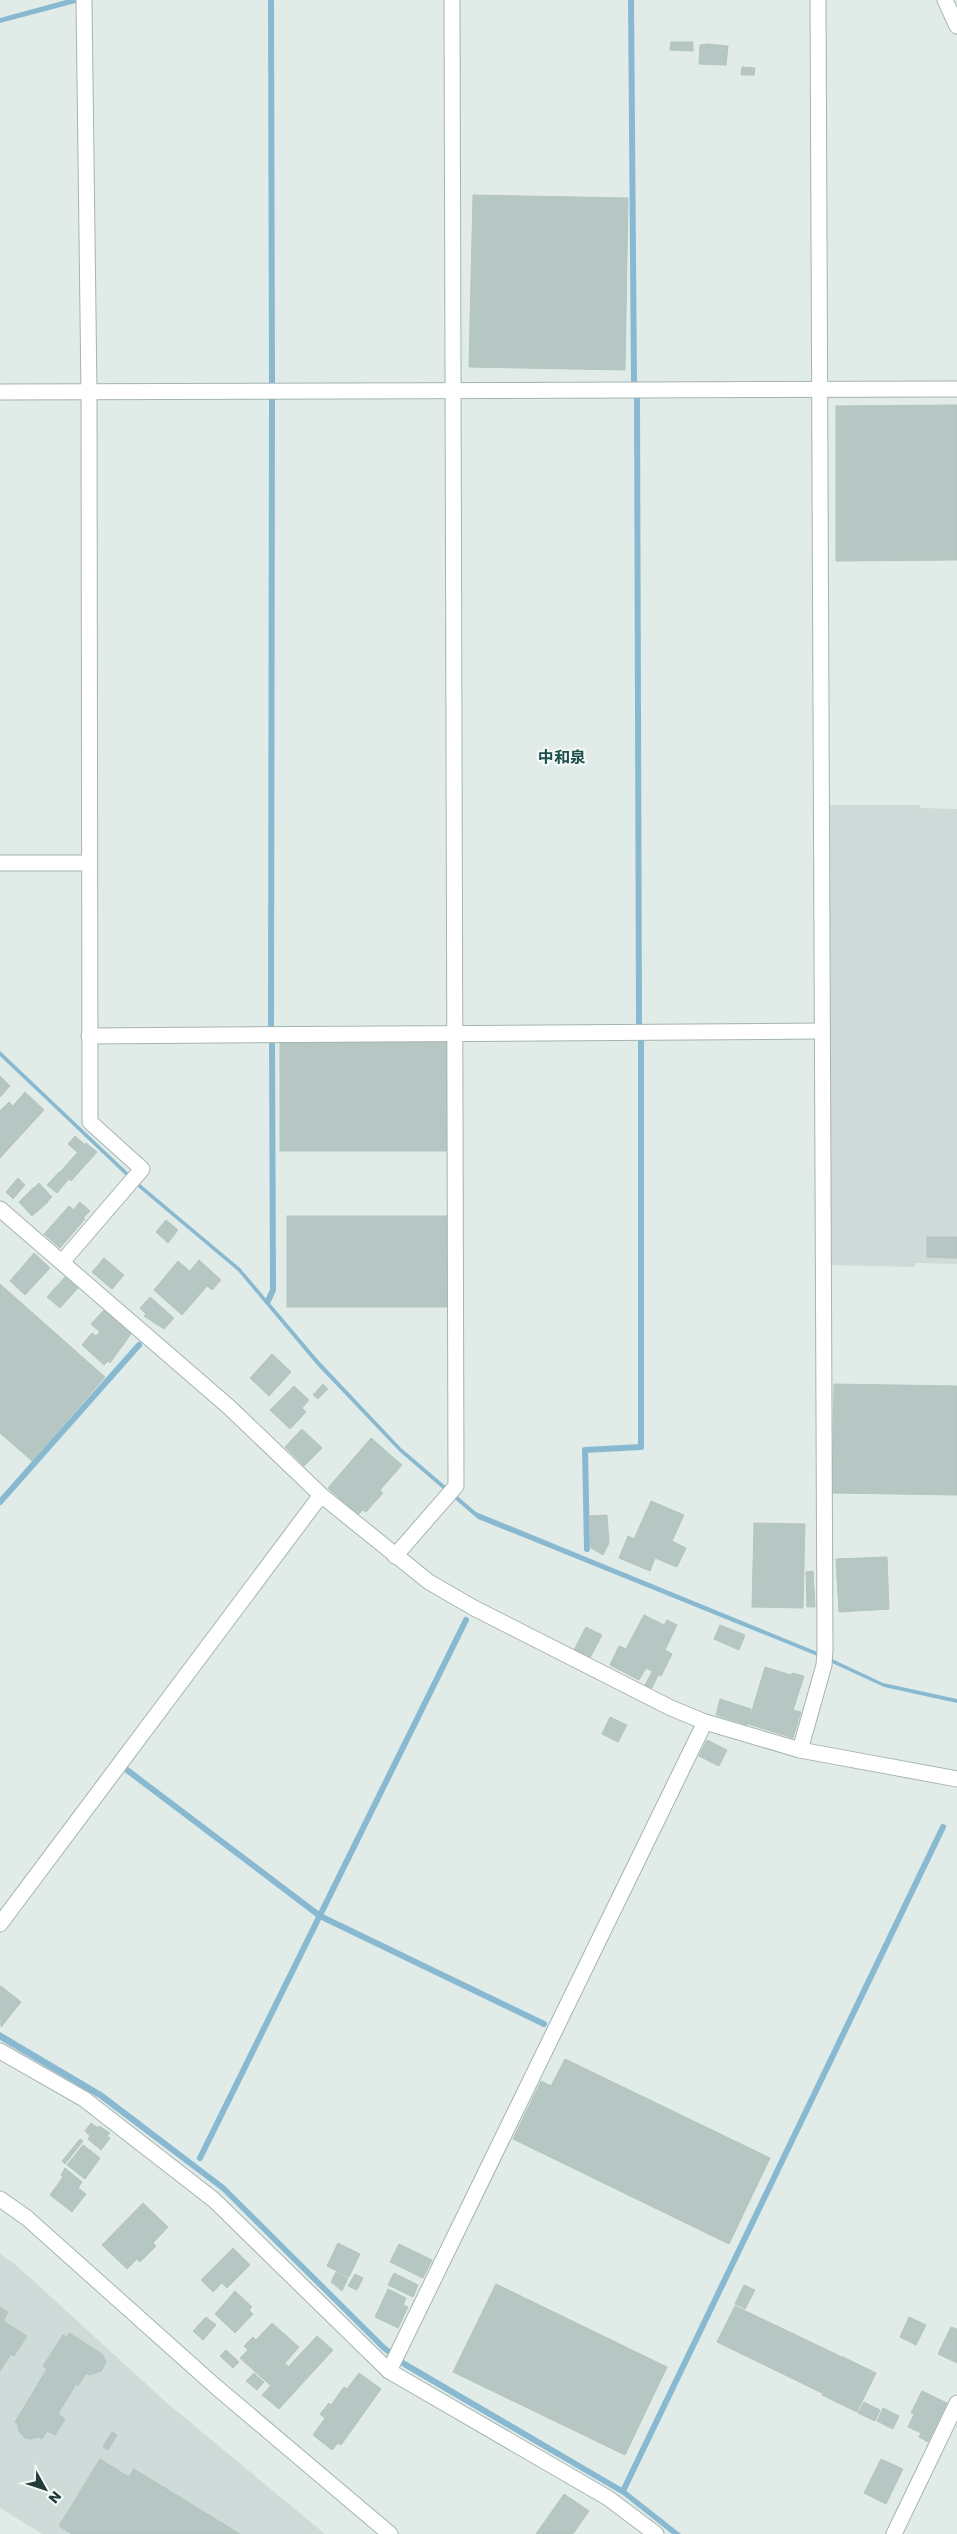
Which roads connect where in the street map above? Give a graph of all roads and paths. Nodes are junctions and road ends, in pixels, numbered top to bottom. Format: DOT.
graph roads {
  1 [pos="452,0"];
  2 [pos="818,0"];
  3 [pos="945,0"];
  4 [pos="84,2"];
  5 [pos="957,26"];
  6 [pos="957,389"];
  7 [pos="455,390"];
  8 [pos="819,390"];
  9 [pos="0,392"];
  10 [pos="90,392"];
  11 [pos="0,863"];
  12 [pos="89,863"];
  13 [pos="822,1031"];
  14 [pos="456,1033"];
  15 [pos="89,1036"];
  16 [pos="0,1209"];
  17 [pos="62,1262"];
  18 [pos="321,1495"];
  19 [pos="395,1556"];
  20 [pos="705,1722"];
  21 [pos="800,1750"];
  22 [pos="957,1780"];
  23 [pos="0,1924"];
  24 [pos="0,2051"];
  25 [pos="0,2199"];
  26 [pos="394,2362"];
  27 [pos="957,2403"];
  28 [pos="390,2534"];
  29 [pos="656,2534"];
  30 [pos="894,2534"];
  1 -- 7 [label="street"];
  2 -- 8 [label="street"];
  3 -- 5 [label="street"];
  4 -- 10 [label="street"];
  6 -- 8 [label="street"];
  7 -- 8 [label="street"];
  7 -- 10 [label="street"];
  7 -- 14 [label="street"];
  8 -- 13 [label="street"];
  9 -- 10 [label="street"];
  10 -- 12 [label="street"];
  11 -- 12 [label="street"];
  12 -- 15 [label="street"];
  13 -- 14 [label="street"];
  13 -- 21 [label="street"];
  14 -- 15 [label="street"];
  14 -- 19 [label="street"];
  15 -- 17 [label="street"];
  16 -- 17 [label="street"];
  17 -- 18 [label="street"];
  18 -- 19 [label="street"];
  18 -- 23 [label="street"];
  19 -- 20 [label="street"];
  20 -- 21 [label="street"];
  20 -- 26 [label="street"];
  21 -- 22 [label="street"];
  24 -- 26 [label="street"];
  25 -- 28 [label="street"];
  26 -- 29 [label="street"];
  27 -- 30 [label="street"];
}
